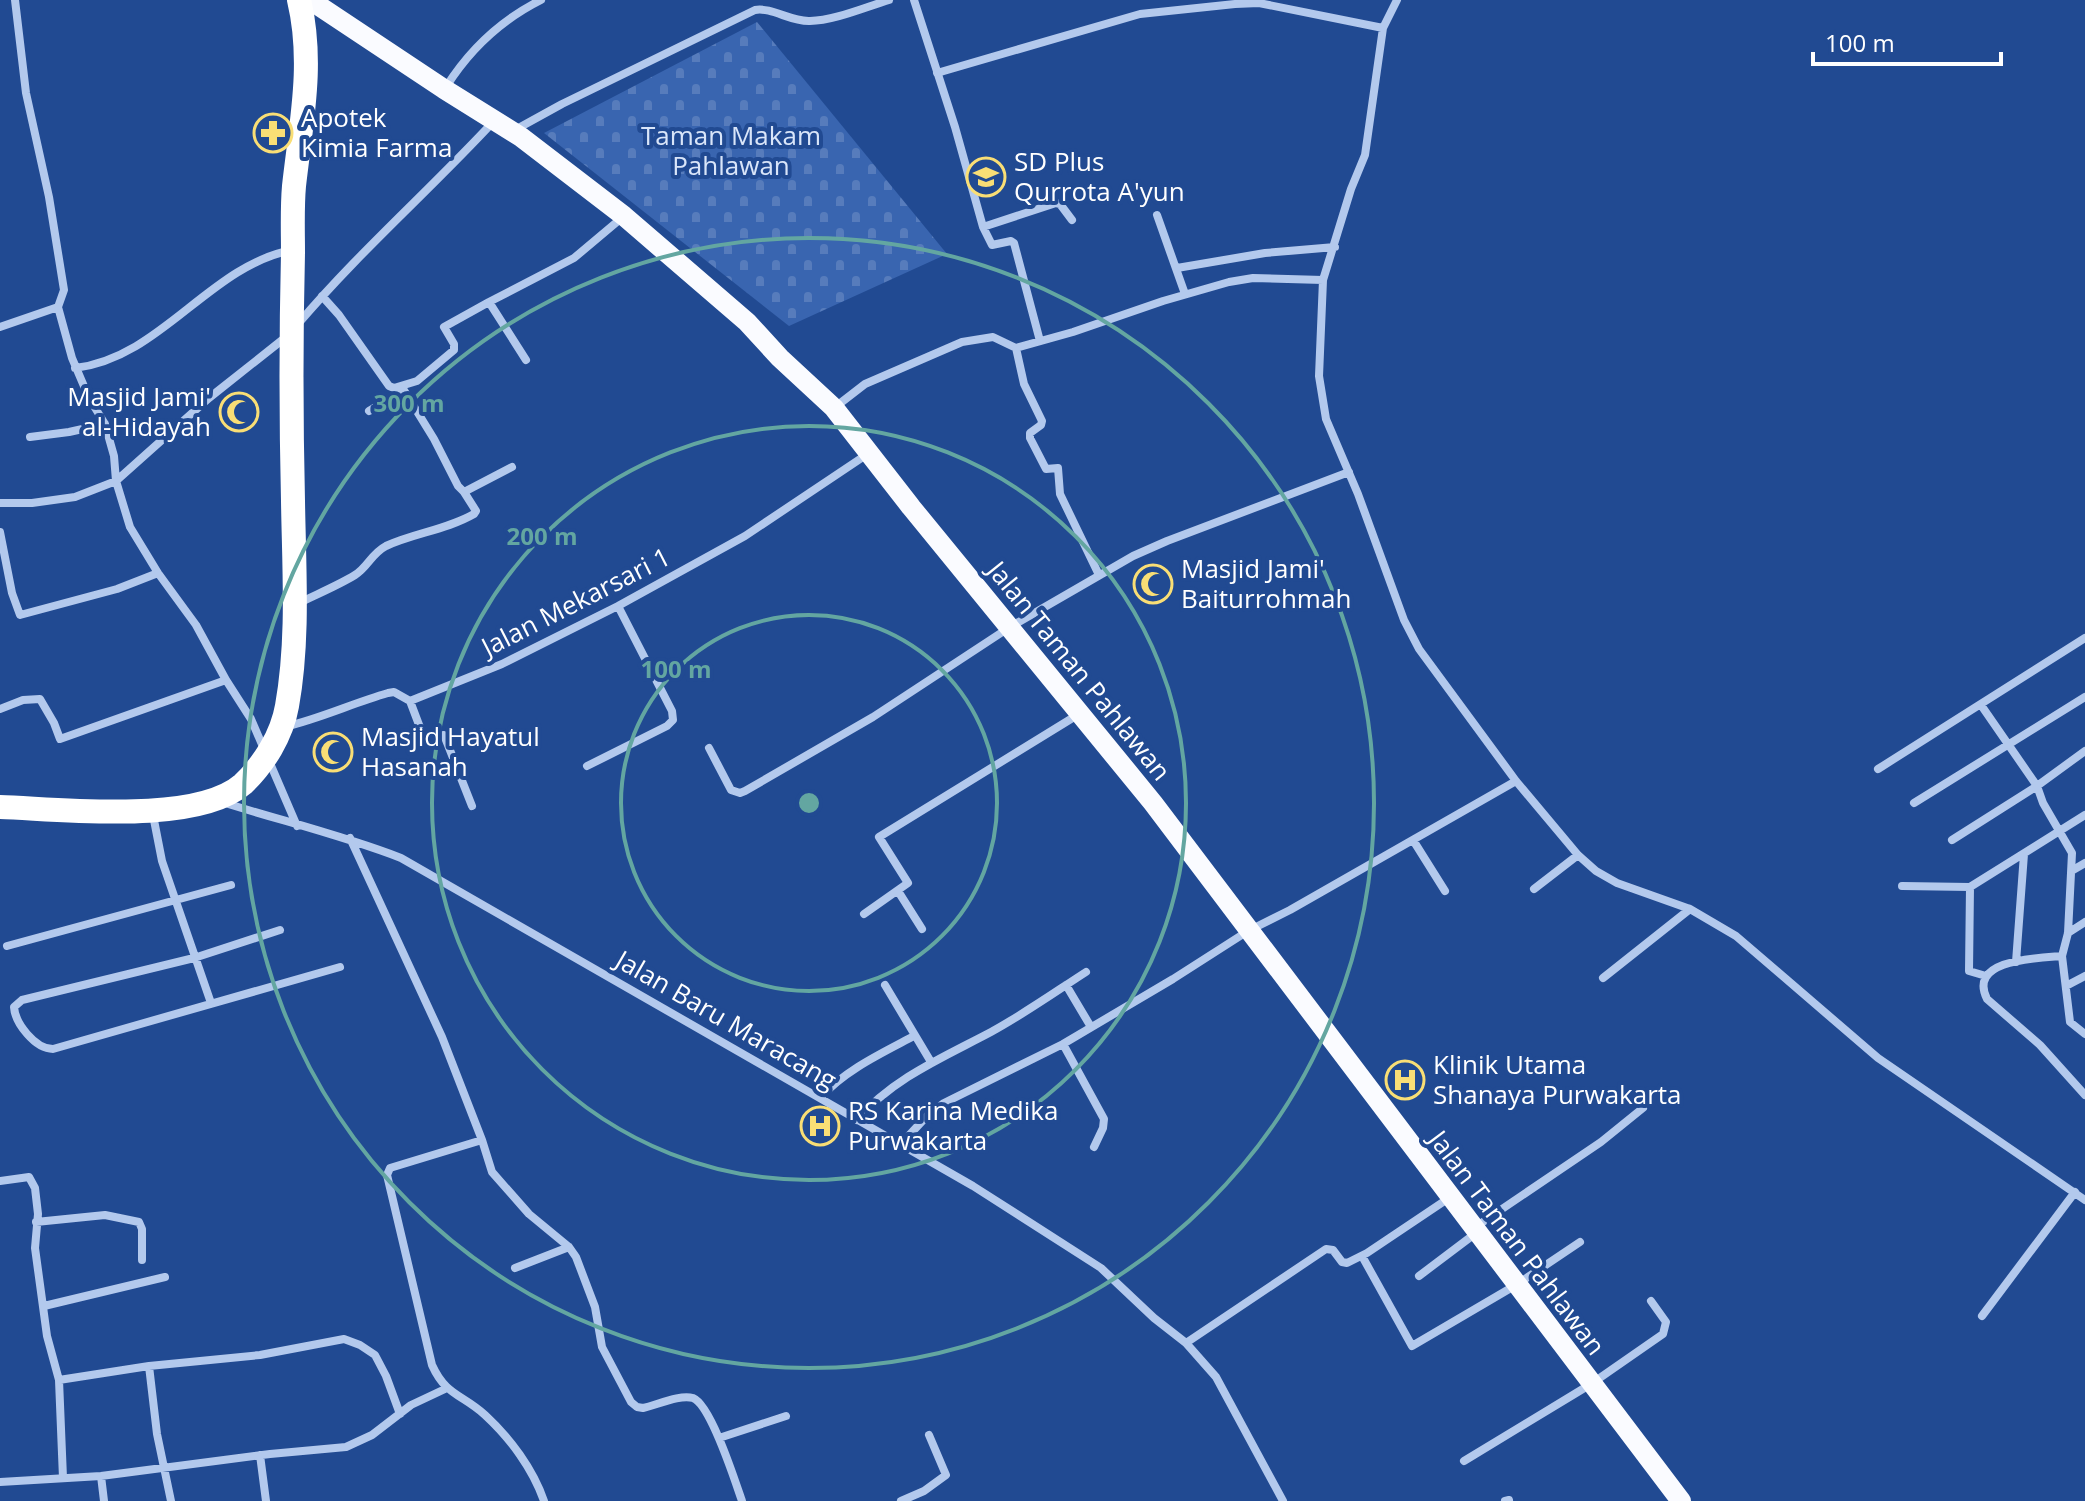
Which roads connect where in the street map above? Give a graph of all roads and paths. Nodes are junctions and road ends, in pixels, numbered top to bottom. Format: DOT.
graph roads {
  1 [pos="15,0"];
  2 [pos="299,0"];
  3 [pos="310,0"];
  4 [pos="541,0"];
  5 [pos="757,0"];
  6 [pos="889,0"];
  7 [pos="914,0"];
  8 [pos="1397,0"];
  9 [pos="755,10"];
  10 [pos="1383,28"];
  11 [pos="937,73"];
  12 [pos="444,89"];
  13 [pos="504,126"];
  14 [pos="1157,215"];
  15 [pos="624,216"];
  16 [pos="1072,220"];
  17 [pos="983,227"];
  18 [pos="1335,247"];
  19 [pos="293,249"];
  20 [pos="1177,268"];
  21 [pos="1323,280"];
  22 [pos="1185,294"];
  23 [pos="322,296"];
  24 [pos="489,302"];
  25 [pos="58,307"];
  26 [pos="0,327"];
  27 [pos="292,332"];
  28 [pos="1040,341"];
  29 [pos="1016,348"];
  30 [pos="526,360"];
  31 [pos="75,368"];
  32 [pos="403,389"];
  33 [pos="834,408"];
  34 [pos="369,411"];
  35 [pos="105,424"];
  36 [pos="30,437"];
  37 [pos="870,452"];
  38 [pos="512,467"];
  39 [pos="1349,472"];
  40 [pos="116,481"];
  41 [pos="464,492"];
  42 [pos="0,503"];
  43 [pos="0,536"];
  44 [pos="158,573"];
  45 [pos="1099,575"];
  46 [pos="295,606"];
  47 [pos="618,606"];
  48 [pos="1010,627"];
  49 [pos="2085,638"];
  50 [pos="226,680"];
  51 [pos="2085,697"];
  52 [pos="410,701"];
  53 [pos="1981,705"];
  54 [pos="0,709"];
  55 [pos="1081,713"];
  56 [pos="282,727"];
  57 [pos="2008,747"];
  58 [pos="709,748"];
  59 [pos="2085,751"];
  60 [pos="266,757"];
  61 [pos="587,766"];
  62 [pos="1878,769"];
  63 [pos="1516,781"];
  64 [pos="2037,786"];
  65 [pos="217,800"];
  66 [pos="1914,803"];
  67 [pos="472,806"];
  68 [pos="0,807"];
  69 [pos="152,810"];
  70 [pos="2085,815"];
  71 [pos="297,826"];
  72 [pos="2060,831"];
  73 [pos="350,838"];
  74 [pos="1413,840"];
  75 [pos="1952,840"];
  76 [pos="2024,854"];
  77 [pos="1578,855"];
  78 [pos="2085,863"];
  79 [pos="2073,870"];
  80 [pos="231,885"];
  81 [pos="1902,886"];
  82 [pos="1970,887"];
  83 [pos="1534,889"];
  84 [pos="898,891"];
  85 [pos="1445,891"];
  86 [pos="176,899"];
  87 [pos="1690,909"];
  88 [pos="864,914"];
  89 [pos="2085,922"];
  90 [pos="922,929"];
  91 [pos="280,930"];
  92 [pos="1248,931"];
  93 [pos="2068,933"];
  94 [pos="7,946"];
  95 [pos="2062,956"];
  96 [pos="194,958"];
  97 [pos="2016,962"];
  98 [pos="340,967"];
  99 [pos="1086,972"];
  100 [pos="1986,976"];
  101 [pos="2085,976"];
  102 [pos="1603,978"];
  103 [pos="885,985"];
  104 [pos="1066,985"];
  105 [pos="2066,986"];
  106 [pos="211,1003"];
  107 [pos="1091,1027"];
  108 [pos="2085,1034"];
  109 [pos="914,1036"];
  110 [pos="1063,1044"];
  111 [pos="931,1062"];
  112 [pos="2085,1095"];
  113 [pos="820,1098"];
  114 [pos="1643,1108"];
  115 [pos="857,1120"];
  116 [pos="482,1140"];
  117 [pos="900,1145"];
  118 [pos="1094,1147"];
  119 [pos="0,1181"];
  120 [pos="2075,1192"];
  121 [pos="1450,1197"];
  122 [pos="2085,1200"];
  123 [pos="36,1222"];
  124 [pos="1476,1230"];
  125 [pos="1580,1242"];
  126 [pos="569,1247"];
  127 [pos="1362,1256"];
  128 [pos="142,1260"];
  129 [pos="515,1268"];
  130 [pos="1419,1276"];
  131 [pos="165,1277"];
  132 [pos="1516,1285"];
  133 [pos="1651,1301"];
  134 [pos="44,1306"];
  135 [pos="1982,1316"];
  136 [pos="1186,1343"];
  137 [pos="149,1366"];
  138 [pos="59,1380"];
  139 [pos="1591,1384"];
  140 [pos="445,1389"];
  141 [pos="400,1414"];
  142 [pos="786,1416"];
  143 [pos="929,1435"];
  144 [pos="719,1438"];
  145 [pos="260,1455"];
  146 [pos="1464,1461"];
  147 [pos="166,1467"];
  148 [pos="101,1476"];
  149 [pos="63,1478"];
  150 [pos="0,1482"];
  151 [pos="905,1500"];
  152 [pos="104,1501"];
  153 [pos="171,1501"];
  154 [pos="266,1501"];
  155 [pos="544,1501"];
  156 [pos="742,1501"];
  157 [pos="1283,1501"];
  158 [pos="1681,1501"];
  1 -- 25 [label="street"];
  2 -- 19 [label="highway"];
  3 -- 12 [label="main road, Jalan Taman Pahlawan"];
  4 -- 12 [label="street"];
  5 -- 9 [label="street"];
  6 -- 9 [label="street"];
  7 -- 11 [label="street"];
  8 -- 10 [label="street"];
  9 -- 13 [label="street"];
  10 -- 11 [label="street"];
  10 -- 18 [label="street"];
  11 -- 17 [label="street"];
  12 -- 13 [label="main road, Jalan Taman Pahlawan"];
  13 -- 15 [label="main road, Jalan Taman Pahlawan"];
  13 -- 23 [label="street"];
  14 -- 20 [label="street"];
  15 -- 24 [label="street"];
  15 -- 33 [label="main road, Jalan Taman Pahlawan"];
  16 -- 17 [label="street"];
  17 -- 28 [label="street"];
  18 -- 20 [label="street"];
  18 -- 21 [label="street"];
  19 -- 27 [label="highway"];
  19 -- 31 [label="street"];
  20 -- 22 [label="street"];
  21 -- 22 [label="street"];
  21 -- 39 [label="street"];
  22 -- 28 [label="street"];
  23 -- 27 [label="street"];
  23 -- 32 [label="street"];
  24 -- 30 [label="street"];
  24 -- 32 [label="street"];
  25 -- 26 [label="street"];
  25 -- 31 [label="street"];
  27 -- 40 [label="street"];
  27 -- 46 [label="highway"];
  28 -- 29 [label="street"];
  29 -- 33 [label="street"];
  29 -- 45 [label="street"];
  31 -- 35 [label="street"];
  32 -- 34 [label="street"];
  32 -- 41 [label="street"];
  33 -- 37 [label="main road, Jalan Taman Pahlawan"];
  35 -- 36 [label="street"];
  35 -- 40 [label="street"];
  37 -- 47 [label="street, Jalan Mekarsari 1"];
  37 -- 48 [label="main road, Jalan Taman Pahlawan"];
  38 -- 41 [label="street"];
  39 -- 45 [label="street"];
  39 -- 63 [label="street"];
  40 -- 42 [label="street"];
  40 -- 44 [label="street"];
  41 -- 46 [label="street"];
  43 -- 44 [label="street"];
  44 -- 50 [label="street"];
  45 -- 48 [label="street"];
  46 -- 56 [label="highway"];
  47 -- 52 [label="street, Jalan Mekarsari 1"];
  47 -- 61 [label="street"];
  48 -- 55 [label="main road, Jalan Taman Pahlawan"];
  48 -- 58 [label="street"];
  49 -- 53 [label="street"];
  50 -- 54 [label="street"];
  50 -- 60 [label="street"];
  51 -- 57 [label="street"];
  52 -- 56 [label="street, Jalan Mekarsari 1"];
  52 -- 67 [label="street"];
  53 -- 57 [label="street"];
  53 -- 62 [label="street"];
  55 -- 84 [label="street"];
  55 -- 92 [label="main road, Jalan Taman Pahlawan"];
  56 -- 60 [label="highway"];
  57 -- 64 [label="street"];
  57 -- 66 [label="street"];
  59 -- 64 [label="street"];
  60 -- 65 [label="highway"];
  60 -- 71 [label="street"];
  63 -- 74 [label="street"];
  63 -- 77 [label="street"];
  64 -- 72 [label="street"];
  64 -- 75 [label="street"];
  65 -- 69 [label="highway"];
  65 -- 71 [label="street, Jalan Baru Maracang"];
  68 -- 69 [label="highway"];
  69 -- 86 [label="street"];
  70 -- 72 [label="street"];
  71 -- 73 [label="street, Jalan Baru Maracang"];
  72 -- 76 [label="street"];
  72 -- 79 [label="street"];
  73 -- 113 [label="street, Jalan Baru Maracang"];
  73 -- 116 [label="street"];
  74 -- 85 [label="street"];
  74 -- 92 [label="street"];
  76 -- 82 [label="street"];
  76 -- 97 [label="street"];
  77 -- 83 [label="street"];
  77 -- 87 [label="street"];
  78 -- 79 [label="street"];
  79 -- 93 [label="street"];
  80 -- 86 [label="street"];
  81 -- 82 [label="street"];
  82 -- 100 [label="street"];
  84 -- 88 [label="street"];
  84 -- 90 [label="street"];
  86 -- 94 [label="street"];
  86 -- 96 [label="street"];
  87 -- 102 [label="street"];
  87 -- 120 [label="street"];
  89 -- 93 [label="street"];
  91 -- 96 [label="street"];
  92 -- 107 [label="street"];
  92 -- 121 [label="main road, Jalan Taman Pahlawan"];
  93 -- 95 [label="street"];
  95 -- 97 [label="street"];
  95 -- 105 [label="street"];
  96 -- 106 [label="street"];
  96 -- 106 [label="street"];
  97 -- 100 [label="street"];
  98 -- 106 [label="street"];
  99 -- 104 [label="street"];
  100 -- 112 [label="street"];
  101 -- 105 [label="street"];
  103 -- 109 [label="street"];
  104 -- 107 [label="street"];
  104 -- 111 [label="street"];
  105 -- 108 [label="street"];
  107 -- 110 [label="street"];
  109 -- 111 [label="street"];
  109 -- 113 [label="street"];
  110 -- 117 [label="street"];
  110 -- 118 [label="street"];
  111 -- 115 [label="street"];
  113 -- 115 [label="street, Jalan Baru Maracang"];
  114 -- 124 [label="street"];
  115 -- 117 [label="street, Jalan Baru Maracang"];
  116 -- 126 [label="street"];
  116 -- 140 [label="street"];
  117 -- 136 [label="street, Jalan Baru Maracang"];
  119 -- 123 [label="street"];
  120 -- 122 [label="street"];
  120 -- 135 [label="street"];
  121 -- 124 [label="main road, Jalan Taman Pahlawan"];
  121 -- 127 [label="street"];
  123 -- 128 [label="street"];
  123 -- 134 [label="street"];
  124 -- 130 [label="street"];
  124 -- 132 [label="main road, Jalan Taman Pahlawan"];
  125 -- 132 [label="street"];
  126 -- 129 [label="street"];
  126 -- 144 [label="street"];
  127 -- 132 [label="street"];
  127 -- 136 [label="street"];
  131 -- 134 [label="street"];
  132 -- 139 [label="main road, Jalan Taman Pahlawan"];
  133 -- 139 [label="street"];
  134 -- 138 [label="street"];
  136 -- 157 [label="street, Jalan Baru Maracang"];
  137 -- 138 [label="street"];
  137 -- 141 [label="street"];
  137 -- 147 [label="street"];
  138 -- 149 [label="street"];
  139 -- 146 [label="street"];
  139 -- 158 [label="main road, Jalan Taman Pahlawan"];
  140 -- 141 [label="street"];
  140 -- 155 [label="street"];
  141 -- 145 [label="street"];
  142 -- 144 [label="street"];
  143 -- 151 [label="street"];
  144 -- 156 [label="street"];
  145 -- 147 [label="street"];
  145 -- 154 [label="street"];
  147 -- 148 [label="street"];
  147 -- 153 [label="street"];
  148 -- 149 [label="street"];
  148 -- 152 [label="street"];
  149 -- 150 [label="street"];
}
